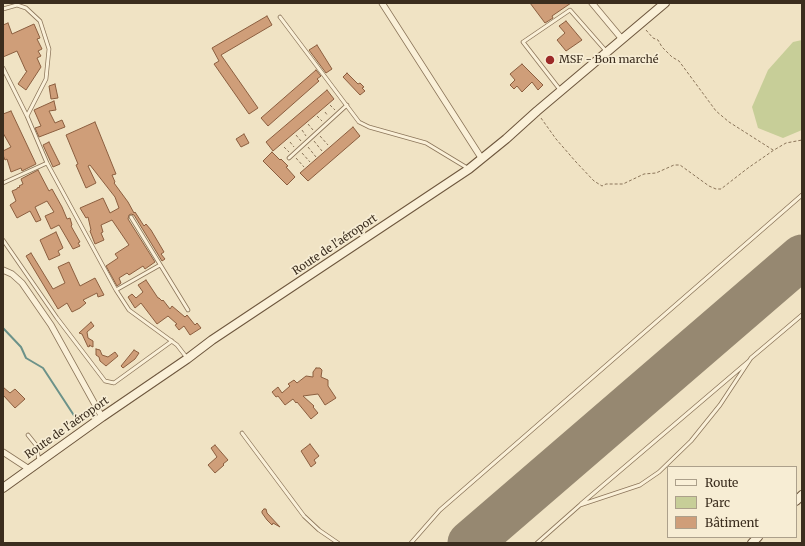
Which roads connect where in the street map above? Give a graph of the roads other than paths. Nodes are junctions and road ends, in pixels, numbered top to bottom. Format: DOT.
graph roads {
  1 [pos="382,3"];
  2 [pos="592,3"];
  3 [pos="665,3"];
  4 [pos="3,9"];
  5 [pos="280,17"];
  6 [pos="622,40"];
  7 [pos="607,52"];
  8 [pos="3,68"];
  9 [pos="561,91"];
  10 [pos="346,106"];
  11 [pos="27,116"];
  12 [pos="291,156"];
  13 [pos="482,159"];
  14 [pos="47,164"];
  15 [pos="469,169"];
  16 [pos="3,182"];
  17 [pos="802,195"];
  18 [pos="131,217"];
  19 [pos="3,240"];
  20 [pos="160,265"];
  21 [pos="3,270"];
  22 [pos="116,290"];
  23 [pos="188,310"];
  24 [pos="802,315"];
  25 [pos="172,341"];
  26 [pos="751,358"];
  27 [pos="187,359"];
  28 [pos="102,418"];
  29 [pos="242,433"];
  30 [pos="28,435"];
  31 [pos="3,452"];
  32 [pos="39,462"];
  33 [pos="29,469"];
  34 [pos="3,488"];
  35 [pos="580,506"];
  36 [pos="338,543"];
  37 [pos="411,543"];
  38 [pos="537,543"];
  1 -- 13 [label="street"];
  2 -- 6 [label="street"];
  3 -- 6 [label="street, Route de l'aéroport"];
  4 -- 11 [label="lane"];
  5 -- 10 [label="lane"];
  6 -- 7 [label="street, Route de l'aéroport"];
  7 -- 9 [label="street, Route de l'aéroport"];
  7 -- 9 [label="lane"];
  8 -- 11 [label="lane"];
  9 -- 13 [label="street, Route de l'aéroport"];
  10 -- 12 [label="lane"];
  10 -- 15 [label="lane"];
  11 -- 14 [label="lane"];
  13 -- 15 [label="street, Route de l'aéroport"];
  14 -- 16 [label="lane"];
  14 -- 22 [label="lane"];
  15 -- 27 [label="street, Route de l'aéroport"];
  17 -- 37 [label="lane"];
  18 -- 20 [label="lane"];
  19 -- 25 [label="lane"];
  20 -- 22 [label="lane"];
  20 -- 23 [label="lane"];
  21 -- 28 [label="street"];
  22 -- 25 [label="lane"];
  24 -- 26 [label="lane"];
  25 -- 27 [label="lane"];
  26 -- 35 [label="lane"];
  26 -- 35 [label="lane"];
  27 -- 28 [label="street, Route de l'aéroport"];
  28 -- 32 [label="street, Route de l'aéroport"];
  29 -- 36 [label="lane"];
  30 -- 32 [label="lane"];
  31 -- 33 [label="street"];
  32 -- 33 [label="street, Route de l'aéroport"];
  33 -- 34 [label="street, Route de l'aéroport"];
  35 -- 38 [label="lane"];
}
